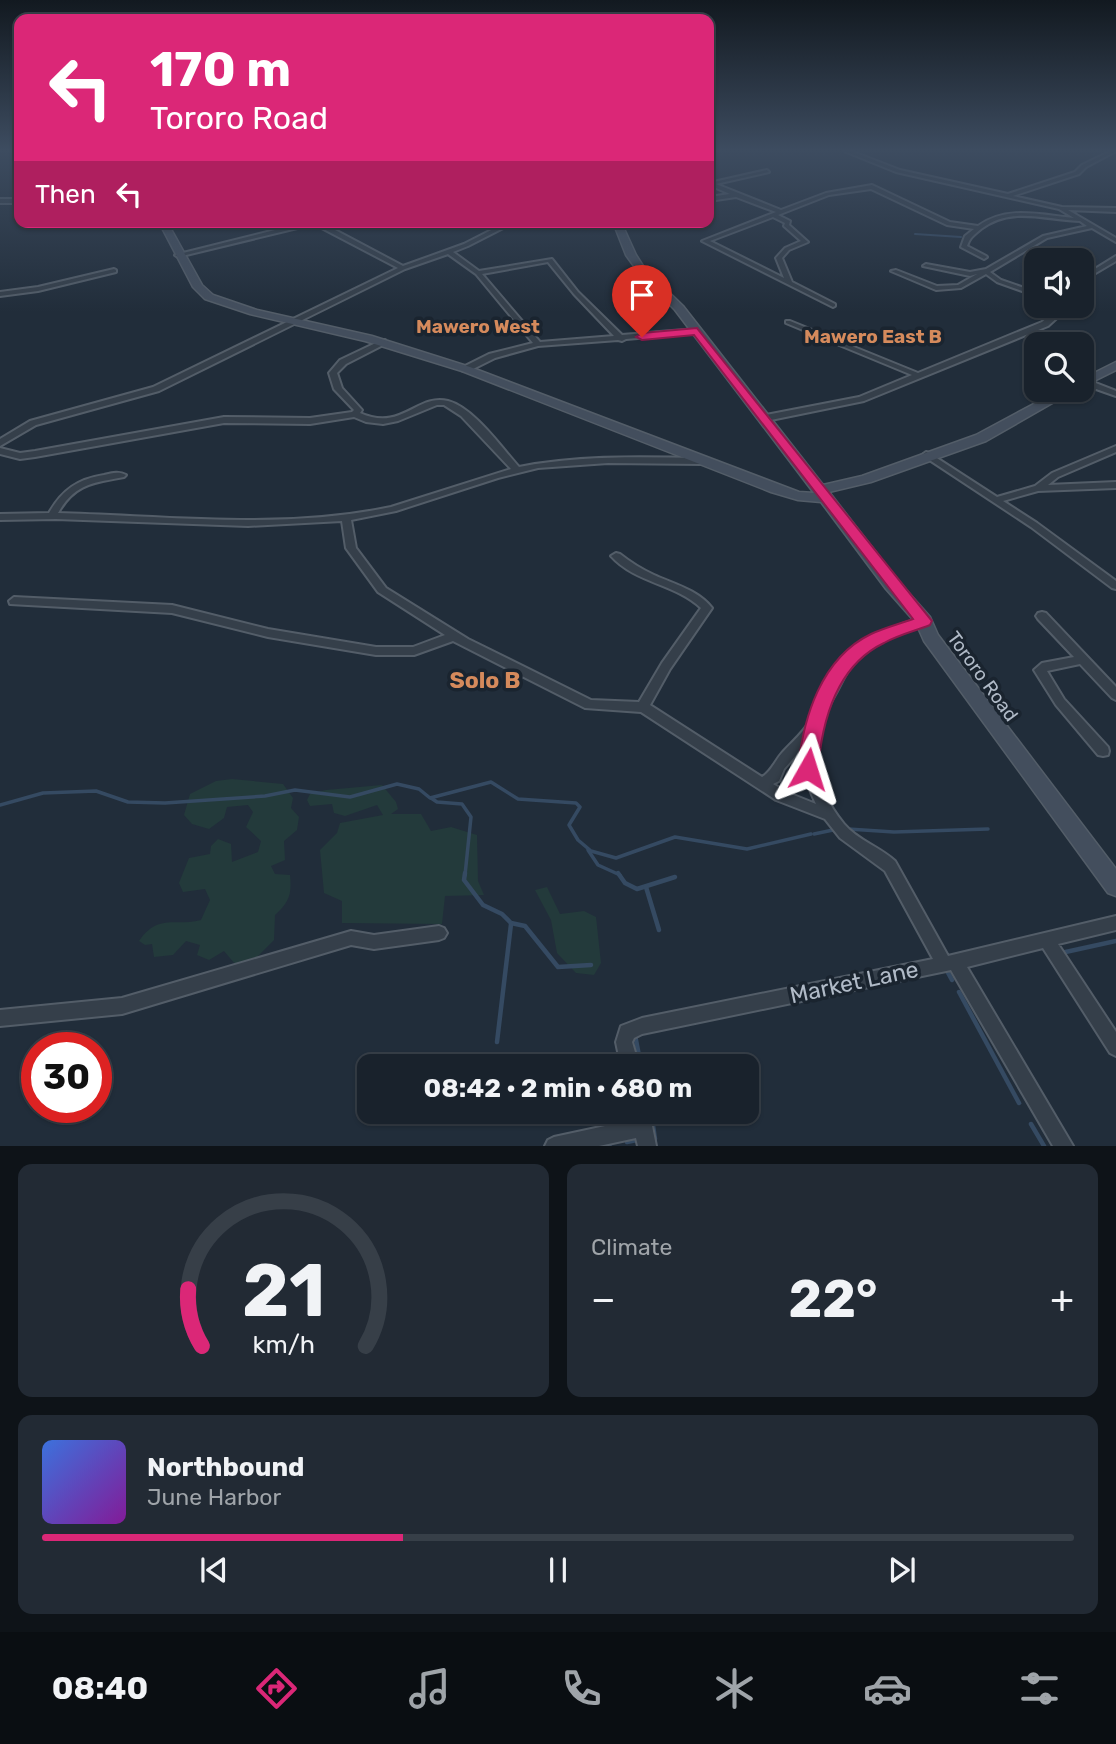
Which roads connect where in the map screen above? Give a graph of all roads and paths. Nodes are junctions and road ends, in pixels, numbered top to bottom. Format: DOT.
graph roads {
  1 [pos="761,204"];
  2 [pos="801,204"];
  3 [pos="908,204"];
  4 [pos="1047,204"];
  5 [pos="1061,208"];
  6 [pos="1116,210"];
  7 [pos="781,212"];
  8 [pos="774,215"];
  9 [pos="1084,220"];
  10 [pos="1094,226"];
  11 [pos="166,228"];
  12 [pos="290,228"];
  13 [pos="326,228"];
  14 [pos="500,228"];
  15 [pos="620,228"];
  16 [pos="979,228"];
  17 [pos="1116,240"];
  18 [pos="449,252"];
  19 [pos="178,255"];
  20 [pos="984,257"];
  21 [pos="1116,258"];
  22 [pos="926,265"];
  23 [pos="403,268"];
  24 [pos="984,270"];
  25 [pos="114,271"];
  26 [pos="894,271"];
  27 [pos="1094,272"];
  28 [pos="478,273"];
  29 [pos="789,283"];
  30 [pos="1024,290"];
  31 [pos="0,294"];
  32 [pos="833,305"];
  33 [pos="1052,318"];
  34 [pos="293,321"];
  35 [pos="788,322"];
  36 [pos="697,331"];
  37 [pos="622,339"];
  38 [pos="382,342"];
  39 [pos="538,344"];
  40 [pos="1116,365"];
  41 [pos="466,369"];
  42 [pos="915,374"];
  43 [pos="1094,377"];
  44 [pos="1094,387"];
  45 [pos="1116,394"];
  46 [pos="1047,402"];
  47 [pos="355,414"];
  48 [pos="766,418"];
  49 [pos="0,430"];
  50 [pos="10,436"];
  51 [pos="0,443"];
  52 [pos="1116,449"];
  53 [pos="0,451"];
  54 [pos="926,455"];
  55 [pos="701,461"];
  56 [pos="517,470"];
  57 [pos="121,475"];
  58 [pos="1116,485"];
  59 [pos="1038,488"];
  60 [pos="823,494"];
  61 [pos="995,500"];
  62 [pos="54,514"];
  63 [pos="0,517"];
  64 [pos="346,518"];
  65 [pos="616,556"];
  66 [pos="1113,580"];
  67 [pos="14,601"];
  68 [pos="1042,616"];
  69 [pos="924,621"];
  70 [pos="454,636"];
  71 [pos="1081,660"];
  72 [pos="1116,695"];
  73 [pos="643,707"];
  74 [pos="812,728"];
  75 [pos="1103,751"];
  76 [pos="761,783"];
  77 [pos="831,815"];
  78 [pos="1116,886"];
  79 [pos="1116,923"];
  80 [pos="439,933"];
  81 [pos="1047,942"];
  82 [pos="950,963"];
  83 [pos="0,1018"];
  84 [pos="1116,1047"];
  85 [pos="628,1054"];
  86 [pos="643,1128"];
  87 [pos="563,1144"];
  88 [pos="1064,1146"];
  1 -- 7 [label="street"];
  2 -- 7 [label="street"];
  3 -- 16 [label="street"];
  4 -- 5 [label="street"];
  5 -- 6 [label="street"];
  5 -- 9 [label="street"];
  7 -- 8 [label="street"];
  8 -- 29 [label="street"];
  8 -- 29 [label="street"];
  9 -- 10 [label="street"];
  9 -- 16 [label="street"];
  10 -- 17 [label="street"];
  10 -- 24 [label="street"];
  11 -- 19 [label="main road"];
  12 -- 19 [label="street"];
  13 -- 23 [label="street"];
  14 -- 18 [label="street"];
  15 -- 36 [label="main road, Tororo Road"];
  16 -- 20 [label="street"];
  18 -- 23 [label="street"];
  18 -- 28 [label="street"];
  19 -- 34 [label="main road"];
  21 -- 27 [label="street"];
  22 -- 24 [label="street"];
  23 -- 34 [label="street"];
  24 -- 26 [label="street"];
  24 -- 30 [label="street"];
  25 -- 31 [label="street"];
  28 -- 37 [label="street"];
  28 -- 39 [label="street"];
  29 -- 32 [label="street"];
  33 -- 42 [label="street"];
  34 -- 38 [label="main road"];
  34 -- 50 [label="street"];
  35 -- 42 [label="street"];
  36 -- 37 [label="street"];
  36 -- 48 [label="main road, Tororo Road"];
  37 -- 39 [label="street"];
  38 -- 41 [label="main road"];
  38 -- 47 [label="street"];
  39 -- 41 [label="street"];
  40 -- 43 [label="main road"];
  41 -- 55 [label="main road"];
  42 -- 48 [label="street"];
  44 -- 45 [label="street"];
  46 -- 54 [label="main road"];
  47 -- 53 [label="street"];
  47 -- 56 [label="street"];
  48 -- 60 [label="main road, Tororo Road"];
  49 -- 50 [label="street"];
  50 -- 51 [label="street"];
  52 -- 59 [label="street"];
  54 -- 60 [label="main road"];
  54 -- 61 [label="street"];
  55 -- 56 [label="street"];
  55 -- 60 [label="main road"];
  56 -- 64 [label="street"];
  57 -- 62 [label="street"];
  58 -- 59 [label="street"];
  59 -- 61 [label="street"];
  60 -- 69 [label="main road, Tororo Road"];
  61 -- 66 [label="street"];
  62 -- 63 [label="street"];
  62 -- 64 [label="street"];
  64 -- 70 [label="street"];
  65 -- 73 [label="street"];
  67 -- 70 [label="street"];
  68 -- 71 [label="street"];
  69 -- 74 [label="street"];
  69 -- 78 [label="main road, Tororo Road"];
  70 -- 73 [label="street"];
  71 -- 72 [label="street"];
  71 -- 75 [label="street"];
  73 -- 76 [label="street"];
  74 -- 76 [label="street"];
  74 -- 77 [label="street"];
  76 -- 77 [label="street"];
  77 -- 82 [label="street"];
  79 -- 81 [label="street, Market Lane"];
  80 -- 83 [label="street"];
  81 -- 82 [label="street, Market Lane"];
  81 -- 84 [label="street"];
  82 -- 85 [label="street, Market Lane"];
  82 -- 88 [label="street"];
  86 -- 87 [label="street"];
}
